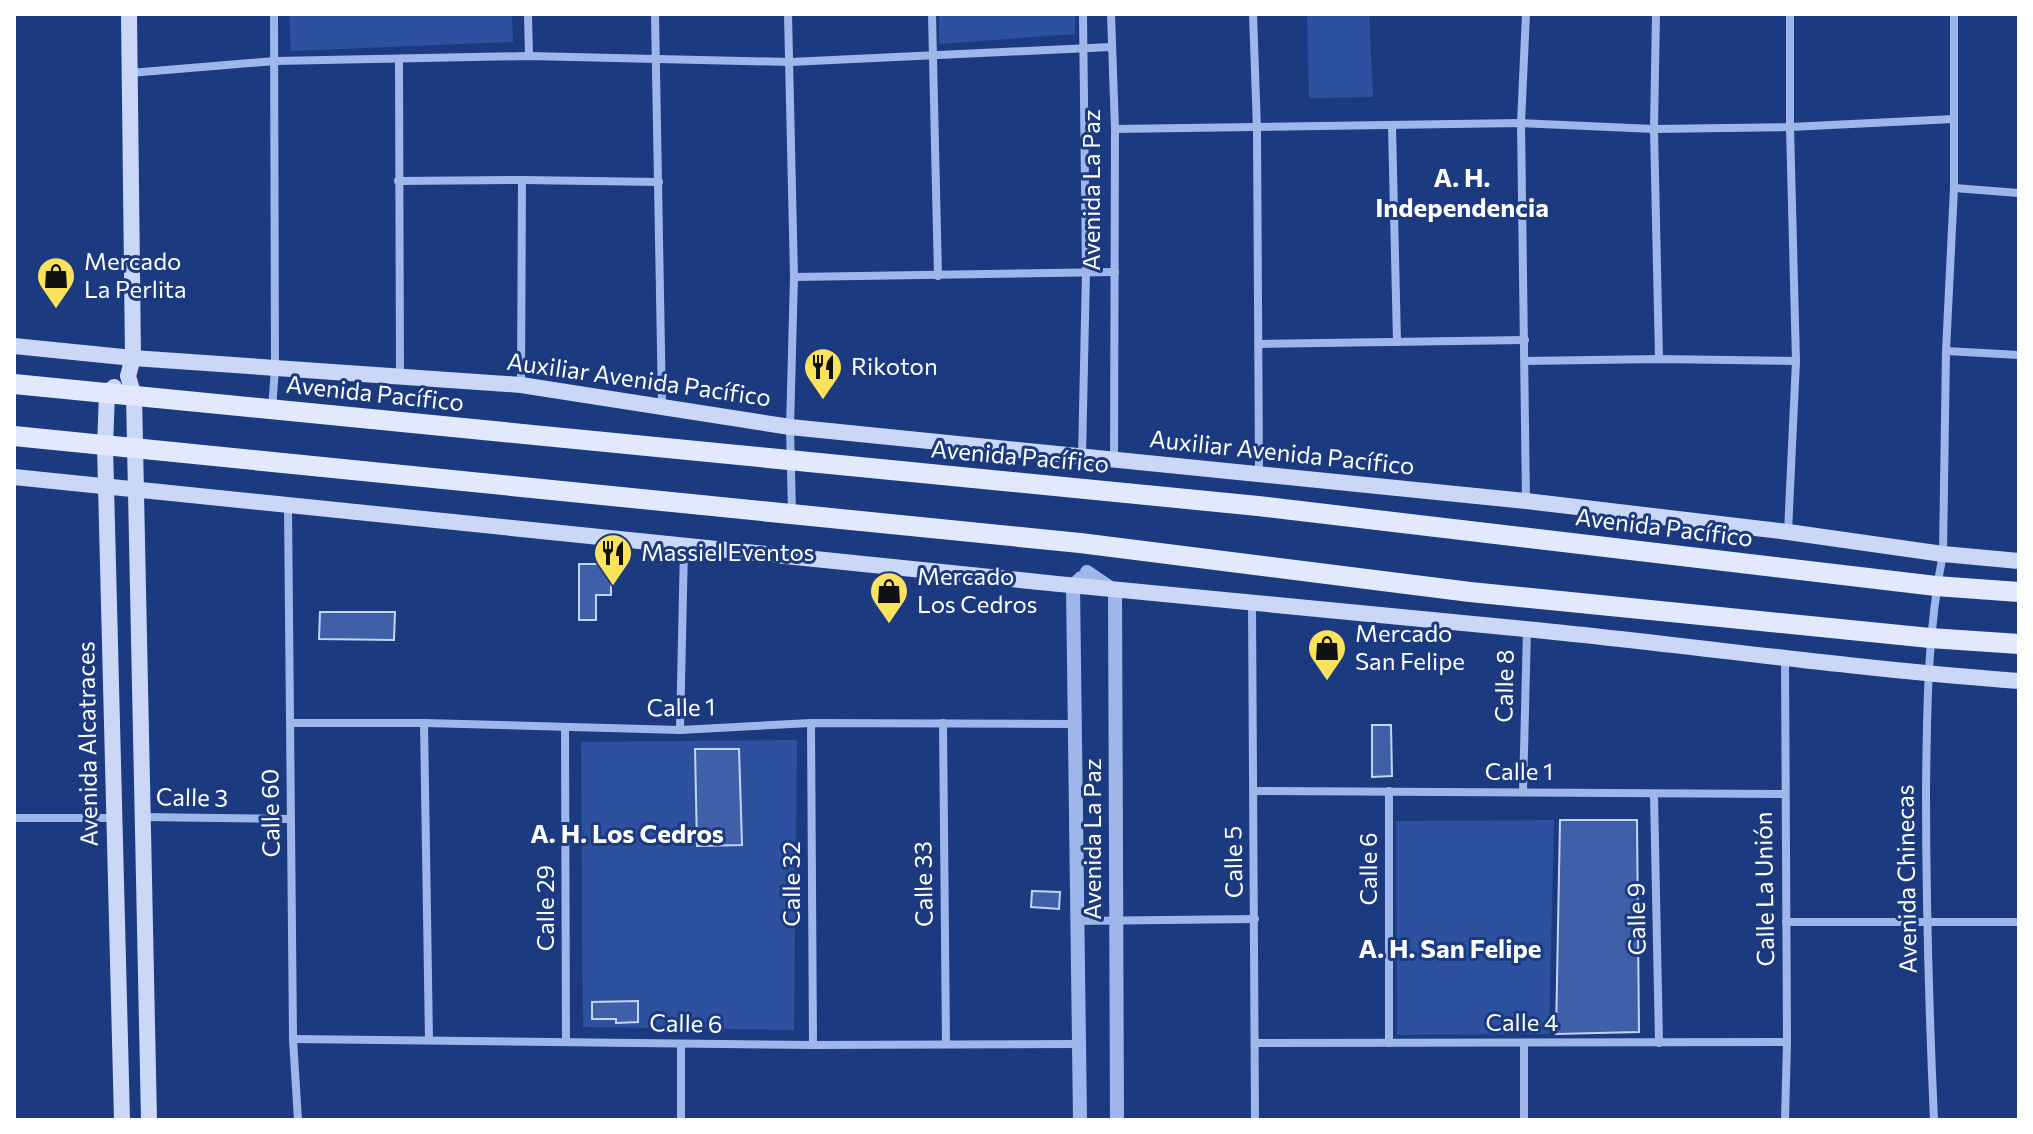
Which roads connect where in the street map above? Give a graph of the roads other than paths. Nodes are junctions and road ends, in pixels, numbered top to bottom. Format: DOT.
graph roads {
  1 [pos="129,14"];
  2 [pos="274,14"];
  3 [pos="528,14"];
  4 [pos="655,14"];
  5 [pos="788,14"];
  6 [pos="932,14"];
  7 [pos="1083,14"];
  8 [pos="1111,14"];
  9 [pos="1253,14"];
  10 [pos="1526,14"];
  11 [pos="1656,14"];
  12 [pos="1790,14"];
  13 [pos="1954,14"];
  14 [pos="1083,47"];
  15 [pos="1111,47"];
  16 [pos="931,55"];
  17 [pos="529,56"];
  18 [pos="399,59"];
  19 [pos="657,60"];
  20 [pos="275,61"];
  21 [pos="790,62"];
  22 [pos="129,73"];
  23 [pos="1954,119"];
  24 [pos="1521,123"];
  25 [pos="1392,126"];
  26 [pos="1790,127"];
  27 [pos="1115,129"];
  28 [pos="1257,129"];
  29 [pos="1654,129"];
  30 [pos="522,180"];
  31 [pos="398,181"];
  32 [pos="659,182"];
  33 [pos="1954,188"];
  34 [pos="2019,193"];
  35 [pos="1086,272"];
  36 [pos="1115,272"];
  37 [pos="938,276"];
  38 [pos="794,277"];
  39 [pos="1525,340"];
  40 [pos="1397,342"];
  41 [pos="1259,344"];
  42 [pos="14,346"];
  43 [pos="1946,351"];
  44 [pos="2019,355"];
  45 [pos="133,358"];
  46 [pos="1659,359"];
  47 [pos="1525,361"];
  48 [pos="1796,361"];
  49 [pos="275,368"];
  50 [pos="128,376"];
  51 [pos="400,377"];
  52 [pos="14,384"];
  53 [pos="521,385"];
  54 [pos="107,393"];
  55 [pos="134,396"];
  56 [pos="662,406"];
  57 [pos="272,410"];
  58 [pos="790,427"];
  59 [pos="14,436"];
  60 [pos="105,446"];
  61 [pos="135,449"];
  62 [pos="1082,458"];
  63 [pos="1114,461"];
  64 [pos="790,462"];
  65 [pos="1259,474"];
  66 [pos="14,477"];
  67 [pos="106,486"];
  68 [pos="135,490"];
  69 [pos="1526,501"];
  70 [pos="288,507"];
  71 [pos="792,514"];
  72 [pos="1788,532"];
  73 [pos="1080,543"];
  74 [pos="684,547"];
  75 [pos="1943,554"];
  76 [pos="2019,561"];
  77 [pos="1087,572"];
  78 [pos="1073,586"];
  79 [pos="1936,586"];
  80 [pos="1115,591"];
  81 [pos="2019,592"];
  82 [pos="1252,604"];
  83 [pos="1527,629"];
  84 [pos="1930,638"];
  85 [pos="2019,644"];
  86 [pos="1785,657"];
  87 [pos="1927,674"];
  88 [pos="2019,681"];
  89 [pos="290,723"];
  90 [pos="424,723"];
  91 [pos="811,723"];
  92 [pos="943,723"];
  93 [pos="1073,724"];
  94 [pos="565,728"];
  95 [pos="680,730"];
  96 [pos="1254,791"];
  97 [pos="1389,791"];
  98 [pos="1523,792"];
  99 [pos="1654,794"];
  100 [pos="1784,794"];
  101 [pos="141,817"];
  102 [pos="14,818"];
  103 [pos="114,818"];
  104 [pos="291,819"];
  105 [pos="1115,919"];
  106 [pos="1255,919"];
  107 [pos="1076,921"];
  108 [pos="1786,922"];
  109 [pos="1926,922"];
  110 [pos="2019,922"];
  111 [pos="293,1039"];
  112 [pos="429,1040"];
  113 [pos="566,1041"];
  114 [pos="1787,1042"];
  115 [pos="946,1043"];
  116 [pos="1256,1043"];
  117 [pos="1389,1043"];
  118 [pos="1524,1043"];
  119 [pos="1659,1043"];
  120 [pos="681,1044"];
  121 [pos="1079,1044"];
  122 [pos="813,1045"];
  123 [pos="122,1120"];
  124 [pos="149,1120"];
  125 [pos="298,1120"];
  126 [pos="681,1120"];
  127 [pos="1080,1120"];
  128 [pos="1117,1120"];
  129 [pos="1255,1120"];
  130 [pos="1524,1120"];
  131 [pos="1785,1120"];
  132 [pos="1934,1120"];
  1 -- 22 [label="main road"];
  2 -- 20 [label="street"];
  3 -- 17 [label="street"];
  4 -- 19 [label="street"];
  5 -- 21 [label="street"];
  6 -- 16 [label="street"];
  7 -- 14 [label="street"];
  8 -- 15 [label="street, Avenida La Paz"];
  9 -- 28 [label="street"];
  10 -- 24 [label="street"];
  11 -- 29 [label="street"];
  12 -- 26 [label="street"];
  13 -- 23 [label="street"];
  14 -- 15 [label="street"];
  14 -- 16 [label="street"];
  14 -- 35 [label="street"];
  15 -- 27 [label="street, Avenida La Paz"];
  16 -- 21 [label="street"];
  16 -- 37 [label="street"];
  17 -- 18 [label="street"];
  17 -- 19 [label="street"];
  18 -- 20 [label="street"];
  18 -- 31 [label="street"];
  19 -- 21 [label="street"];
  19 -- 32 [label="street"];
  20 -- 22 [label="street"];
  20 -- 49 [label="street"];
  21 -- 38 [label="street"];
  22 -- 45 [label="main road"];
  23 -- 26 [label="street"];
  23 -- 33 [label="street"];
  24 -- 25 [label="street"];
  24 -- 29 [label="street"];
  24 -- 39 [label="street"];
  25 -- 28 [label="street"];
  25 -- 40 [label="street"];
  26 -- 29 [label="street"];
  26 -- 48 [label="street"];
  27 -- 28 [label="street"];
  27 -- 36 [label="street, Avenida La Paz"];
  28 -- 41 [label="street"];
  29 -- 46 [label="street"];
  30 -- 31 [label="street"];
  30 -- 32 [label="street"];
  30 -- 53 [label="street"];
  31 -- 51 [label="street"];
  32 -- 56 [label="street"];
  33 -- 34 [label="street"];
  33 -- 43 [label="street"];
  35 -- 36 [label="street"];
  35 -- 37 [label="street"];
  35 -- 62 [label="street"];
  36 -- 63 [label="street, Avenida La Paz"];
  37 -- 38 [label="street"];
  38 -- 58 [label="street"];
  39 -- 40 [label="street"];
  39 -- 47 [label="street"];
  40 -- 41 [label="street"];
  41 -- 65 [label="street"];
  42 -- 45 [label="main road, Auxiliar Avenida Pacífico"];
  43 -- 44 [label="street"];
  43 -- 75 [label="street"];
  45 -- 49 [label="main road, Auxiliar Avenida Pacífico"];
  45 -- 50 [label="main road"];
  46 -- 47 [label="street"];
  46 -- 48 [label="street"];
  47 -- 69 [label="street"];
  48 -- 72 [label="street"];
  49 -- 51 [label="main road, Auxiliar Avenida Pacífico"];
  49 -- 57 [label="street"];
  50 -- 54 [label="main road"];
  50 -- 55 [label="main road"];
  51 -- 53 [label="main road, Auxiliar Avenida Pacífico"];
  52 -- 54 [label="main road, Avenida Pacífico"];
  53 -- 56 [label="main road, Auxiliar Avenida Pacífico"];
  54 -- 55 [label="main road, Avenida Pacífico"];
  54 -- 60 [label="main road, Avenida Alcatraces"];
  55 -- 57 [label="main road, Avenida Pacífico"];
  55 -- 61 [label="main road"];
  56 -- 58 [label="main road, Auxiliar Avenida Pacífico"];
  57 -- 64 [label="main road, Avenida Pacífico"];
  58 -- 62 [label="main road, Auxiliar Avenida Pacífico"];
  58 -- 64 [label="street"];
  59 -- 60 [label="main road"];
  60 -- 61 [label="main road"];
  60 -- 67 [label="main road, Avenida Alcatraces"];
  61 -- 68 [label="main road"];
  61 -- 71 [label="main road"];
  62 -- 63 [label="main road, Auxiliar Avenida Pacífico"];
  63 -- 65 [label="main road, Auxiliar Avenida Pacífico"];
  64 -- 71 [label="street"];
  64 -- 79 [label="main road, Avenida Pacífico"];
  65 -- 69 [label="main road, Auxiliar Avenida Pacífico"];
  66 -- 67 [label="main road"];
  67 -- 68 [label="main road"];
  67 -- 103 [label="main road, Avenida Alcatraces"];
  68 -- 70 [label="main road"];
  68 -- 101 [label="main road"];
  69 -- 72 [label="main road, Auxiliar Avenida Pacífico"];
  70 -- 74 [label="main road"];
  70 -- 89 [label="street, Calle 60"];
  71 -- 73 [label="main road"];
  72 -- 75 [label="main road, Auxiliar Avenida Pacífico"];
  73 -- 77 [label="street"];
  73 -- 84 [label="main road"];
  74 -- 78 [label="main road"];
  74 -- 95 [label="street"];
  75 -- 76 [label="main road, Auxiliar Avenida Pacífico"];
  75 -- 79 [label="street"];
  77 -- 78 [label="street"];
  77 -- 80 [label="street"];
  78 -- 80 [label="main road"];
  78 -- 93 [label="street"];
  79 -- 81 [label="main road, Avenida Pacífico"];
  79 -- 84 [label="street, Avenida Chinecas"];
  80 -- 82 [label="main road"];
  80 -- 105 [label="street, Avenida La Paz"];
  82 -- 83 [label="main road"];
  82 -- 96 [label="street, Calle 5"];
  83 -- 86 [label="main road"];
  83 -- 98 [label="street, Calle 8"];
  84 -- 85 [label="main road"];
  84 -- 87 [label="street, Avenida Chinecas"];
  86 -- 87 [label="main road"];
  86 -- 100 [label="street, Calle La Unión"];
  87 -- 88 [label="main road"];
  87 -- 109 [label="street, Avenida Chinecas"];
  89 -- 90 [label="street, Calle 1"];
  89 -- 104 [label="street, Calle 60"];
  90 -- 94 [label="street, Calle 1"];
  90 -- 112 [label="street"];
  91 -- 92 [label="street, Calle 1"];
  91 -- 95 [label="street, Calle 1"];
  91 -- 122 [label="street, Calle 32"];
  92 -- 93 [label="street, Calle 1"];
  92 -- 115 [label="street, Calle 33"];
  93 -- 107 [label="street"];
  94 -- 95 [label="street, Calle 1"];
  94 -- 113 [label="street, Calle 29"];
  96 -- 97 [label="street, Calle 1"];
  96 -- 106 [label="street, Calle 5"];
  97 -- 98 [label="street, Calle 1"];
  97 -- 117 [label="street, Calle 6"];
  98 -- 99 [label="street, Calle 1"];
  99 -- 100 [label="street, Calle 1"];
  99 -- 119 [label="street, Calle 9"];
  100 -- 108 [label="street, Calle La Unión"];
  101 -- 104 [label="street, Calle 3"];
  101 -- 124 [label="main road"];
  102 -- 103 [label="street"];
  103 -- 123 [label="main road, Avenida Alcatraces"];
  104 -- 111 [label="street, Calle 60"];
  105 -- 106 [label="street"];
  105 -- 107 [label="street"];
  105 -- 128 [label="street, Avenida La Paz"];
  106 -- 116 [label="street, Calle 5"];
  107 -- 121 [label="street"];
  108 -- 109 [label="street"];
  108 -- 114 [label="street, Calle La Unión"];
  109 -- 110 [label="street"];
  109 -- 132 [label="street, Avenida Chinecas"];
  111 -- 112 [label="street, Calle 6"];
  111 -- 125 [label="street, Calle 60"];
  112 -- 113 [label="street, Calle 6"];
  113 -- 120 [label="street, Calle 6"];
  114 -- 119 [label="street, Calle 4"];
  114 -- 131 [label="street, Calle La Unión"];
  115 -- 121 [label="street, Calle 6"];
  115 -- 122 [label="street, Calle 6"];
  116 -- 117 [label="street, Calle 4"];
  116 -- 129 [label="street, Calle 5"];
  117 -- 118 [label="street, Calle 4"];
  118 -- 119 [label="street, Calle 4"];
  118 -- 130 [label="street"];
  120 -- 122 [label="street, Calle 6"];
  120 -- 126 [label="street"];
  121 -- 127 [label="street"];
}
